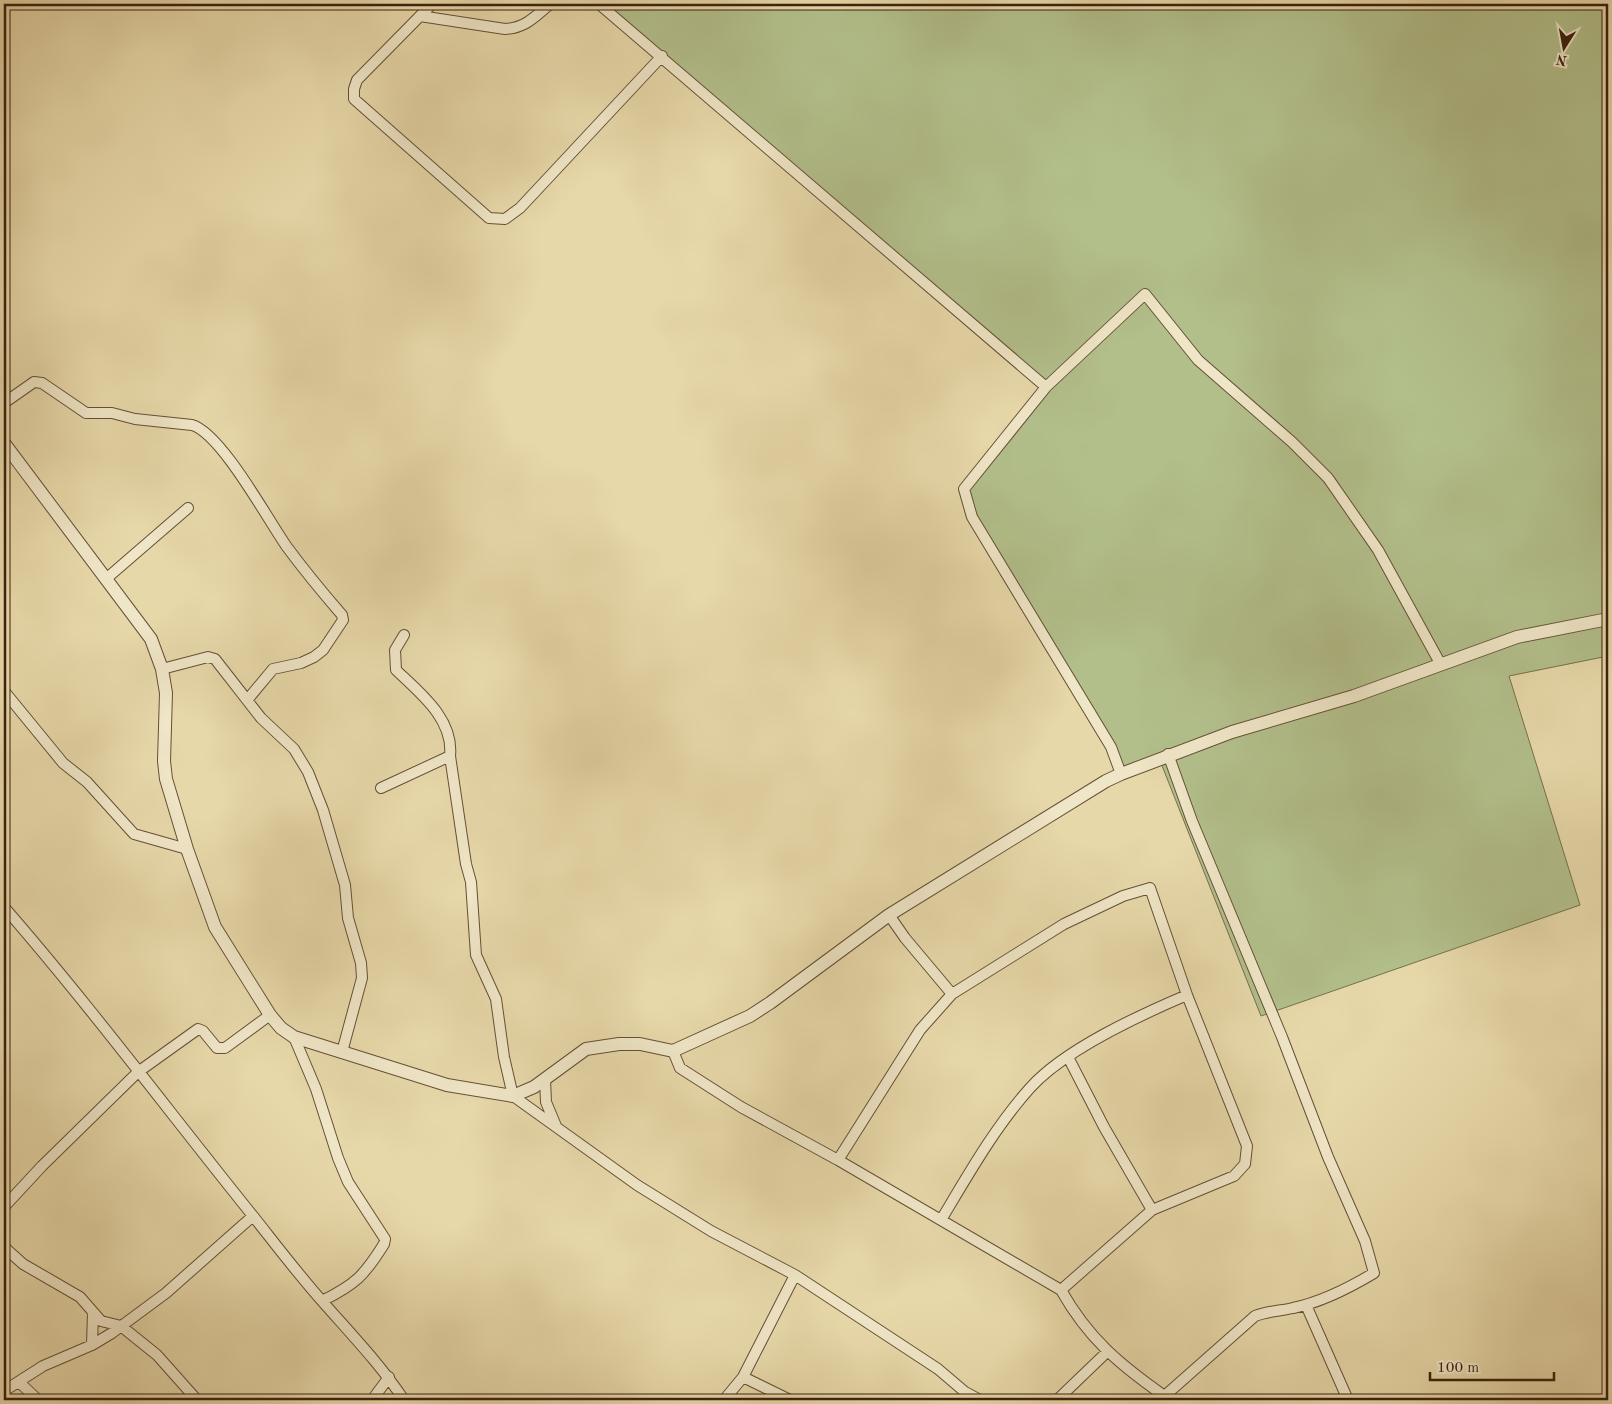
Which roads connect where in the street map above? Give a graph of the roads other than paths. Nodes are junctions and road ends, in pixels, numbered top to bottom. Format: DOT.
graph roads {
  1 [pos="432,4"];
  2 [pos="550,4"];
  3 [pos="599,4"];
  4 [pos="420,16"];
  5 [pos="662,56"];
  6 [pos="1046,387"];
  7 [pos="4,403"];
  8 [pos="4,443"];
  9 [pos="188,508"];
  10 [pos="107,578"];
  11 [pos="1608,619"];
  12 [pos="404,635"];
  13 [pos="1440,663"];
  14 [pos="162,669"];
  15 [pos="4,691"];
  16 [pos="248,699"];
  17 [pos="1168,754"];
  18 [pos="450,756"];
  19 [pos="1122,774"];
  20 [pos="381,788"];
  21 [pos="188,849"];
  22 [pos="4,907"];
  23 [pos="889,915"];
  24 [pos="952,994"];
  25 [pos="1187,995"];
  26 [pos="270,1015"];
  27 [pos="294,1037"];
  28 [pos="673,1051"];
  29 [pos="342,1052"];
  30 [pos="1068,1057"];
  31 [pos="138,1072"];
  32 [pos="546,1079"];
  33 [pos="513,1096"];
  34 [pos="558,1129"];
  35 [pos="838,1160"];
  36 [pos="4,1207"];
  37 [pos="1152,1210"];
  38 [pos="253,1216"];
  39 [pos="941,1220"];
  40 [pos="4,1247"];
  41 [pos="795,1275"];
  42 [pos="1061,1290"];
  43 [pos="322,1301"];
  44 [pos="1306,1305"];
  45 [pos="93,1312"];
  46 [pos="121,1326"];
  47 [pos="92,1345"];
  48 [pos="1108,1351"];
  49 [pos="389,1377"];
  50 [pos="743,1377"];
  51 [pos="19,1382"];
  52 [pos="4,1391"];
  53 [pos="965,1392"];
  54 [pos="1162,1398"];
  55 [pos="38,1400"];
  56 [pos="197,1400"];
  57 [pos="372,1400"];
  58 [pos="404,1400"];
  59 [pos="724,1400"];
  60 [pos="790,1400"];
  61 [pos="958,1400"];
  62 [pos="980,1400"];
  63 [pos="1057,1400"];
  64 [pos="1348,1400"];
  1 -- 4 [label="street"];
  2 -- 4 [label="street"];
  3 -- 5 [label="street"];
  4 -- 5 [label="street"];
  5 -- 6 [label="street"];
  6 -- 13 [label="street"];
  6 -- 19 [label="street"];
  7 -- 16 [label="street"];
  8 -- 10 [label="street"];
  9 -- 10 [label="street"];
  10 -- 14 [label="street"];
  11 -- 13 [label="street"];
  12 -- 18 [label="street"];
  13 -- 17 [label="street"];
  14 -- 16 [label="street"];
  14 -- 21 [label="street"];
  15 -- 21 [label="street"];
  16 -- 29 [label="street"];
  17 -- 19 [label="street"];
  17 -- 44 [label="street"];
  18 -- 20 [label="street"];
  18 -- 33 [label="street"];
  19 -- 23 [label="street"];
  21 -- 26 [label="street"];
  22 -- 31 [label="street"];
  23 -- 24 [label="street"];
  23 -- 28 [label="street"];
  24 -- 25 [label="street"];
  24 -- 35 [label="street"];
  25 -- 30 [label="street"];
  25 -- 37 [label="street"];
  26 -- 27 [label="street"];
  26 -- 31 [label="street"];
  27 -- 29 [label="street"];
  27 -- 43 [label="street"];
  28 -- 32 [label="street"];
  28 -- 35 [label="street"];
  29 -- 33 [label="street"];
  30 -- 37 [label="street"];
  30 -- 39 [label="street"];
  31 -- 36 [label="street"];
  31 -- 38 [label="street"];
  32 -- 33 [label="street"];
  32 -- 34 [label="street"];
  33 -- 34 [label="street"];
  34 -- 41 [label="street"];
  35 -- 39 [label="street"];
  37 -- 42 [label="street"];
  38 -- 43 [label="street"];
  38 -- 46 [label="street"];
  39 -- 42 [label="street"];
  40 -- 45 [label="street"];
  41 -- 50 [label="street"];
  41 -- 53 [label="street"];
  42 -- 48 [label="street"];
  43 -- 49 [label="street"];
  44 -- 54 [label="street"];
  44 -- 64 [label="street"];
  45 -- 46 [label="street"];
  45 -- 47 [label="street"];
  46 -- 47 [label="street"];
  46 -- 56 [label="street"];
  47 -- 51 [label="street"];
  48 -- 54 [label="street"];
  48 -- 63 [label="street"];
  49 -- 57 [label="street"];
  49 -- 58 [label="street"];
  50 -- 59 [label="street"];
  50 -- 60 [label="street"];
  51 -- 52 [label="street"];
  51 -- 55 [label="street"];
  53 -- 61 [label="street"];
  53 -- 62 [label="street"];
}
